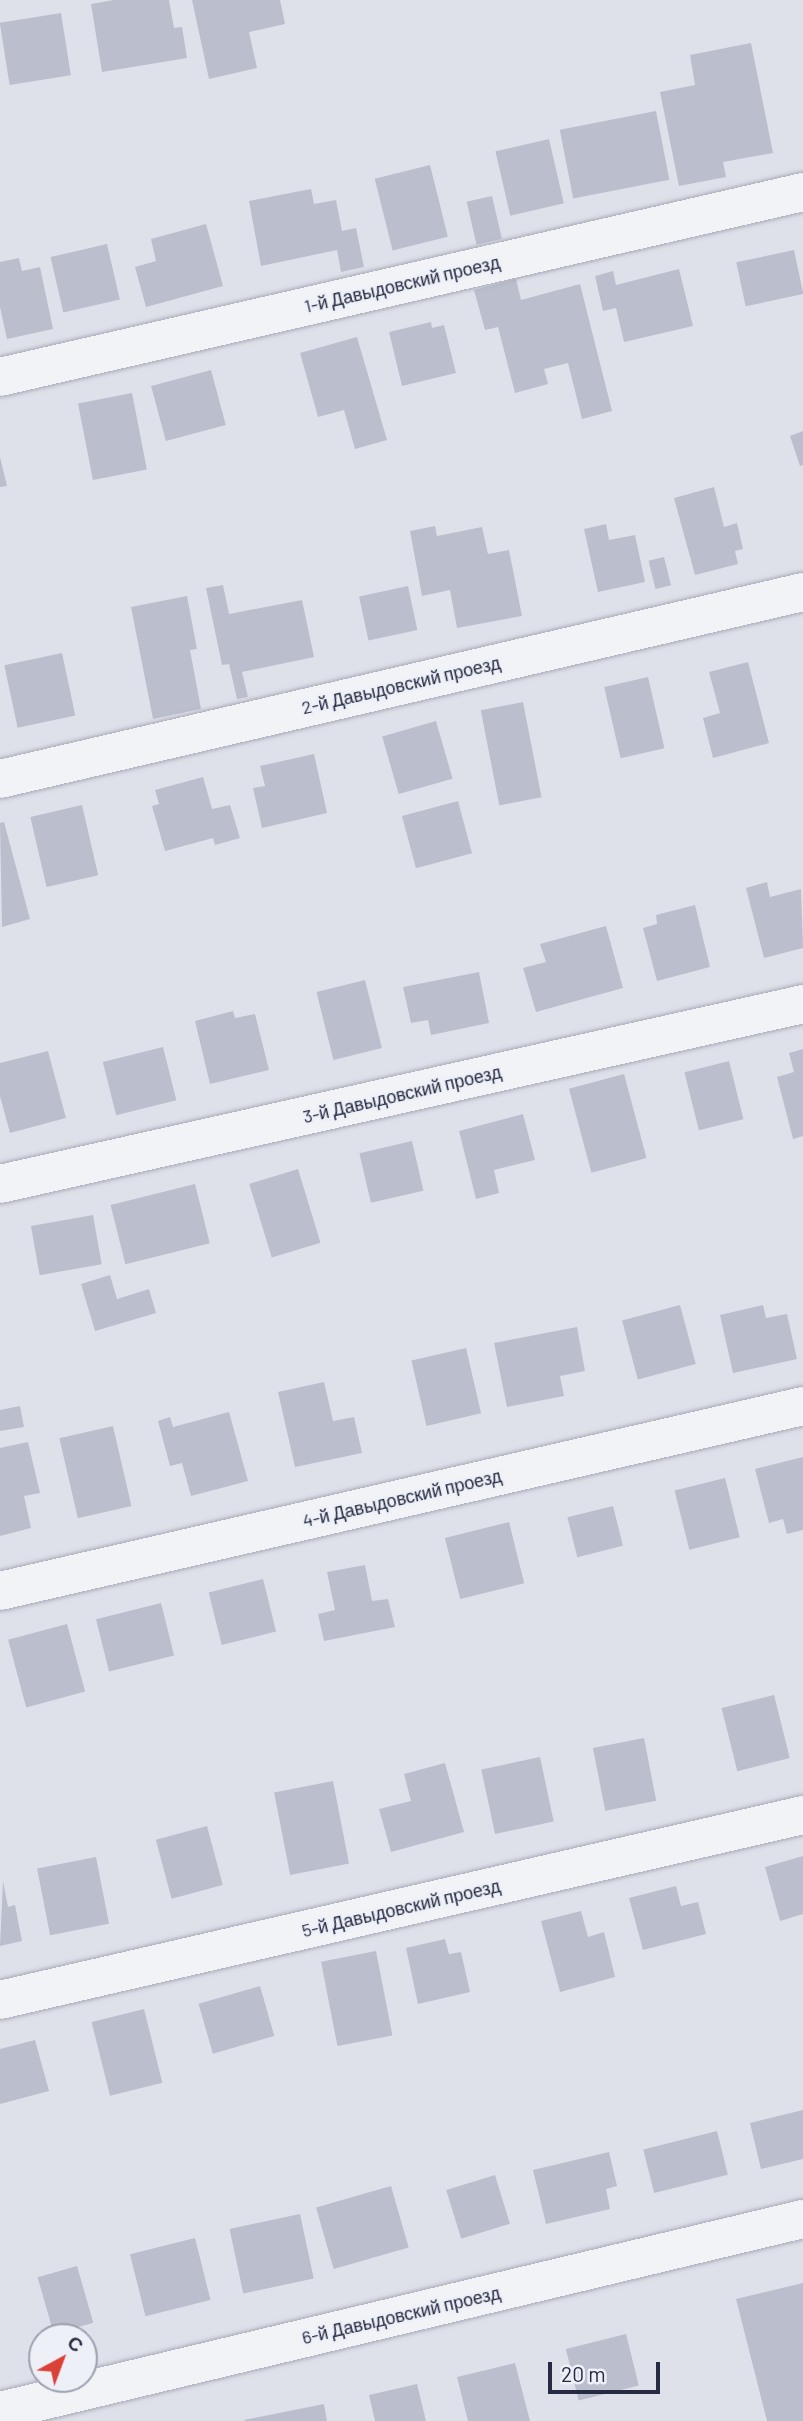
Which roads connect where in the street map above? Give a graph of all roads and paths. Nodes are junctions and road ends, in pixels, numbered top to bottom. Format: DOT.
graph roads {
  1 [pos="803,192"];
  2 [pos="0,377"];
  3 [pos="803,592"];
  4 [pos="0,779"];
  5 [pos="803,1004"];
  6 [pos="0,1184"];
  7 [pos="803,1406"];
  8 [pos="0,1591"];
  9 [pos="803,1815"];
  10 [pos="0,2000"];
  11 [pos="803,2219"];
  12 [pos="0,2411"];
  1 -- 2 [label="street, 1-й Давыдовский проезд"];
  3 -- 4 [label="street, 2-й Давыдовский проезд"];
  5 -- 6 [label="street, 3-й Давыдовский проезд"];
  7 -- 8 [label="street, 4-й Давыдовский проезд"];
  9 -- 10 [label="street, 5-й Давыдовский проезд"];
  11 -- 12 [label="street, 6-й Давыдовский проезд"];
}
